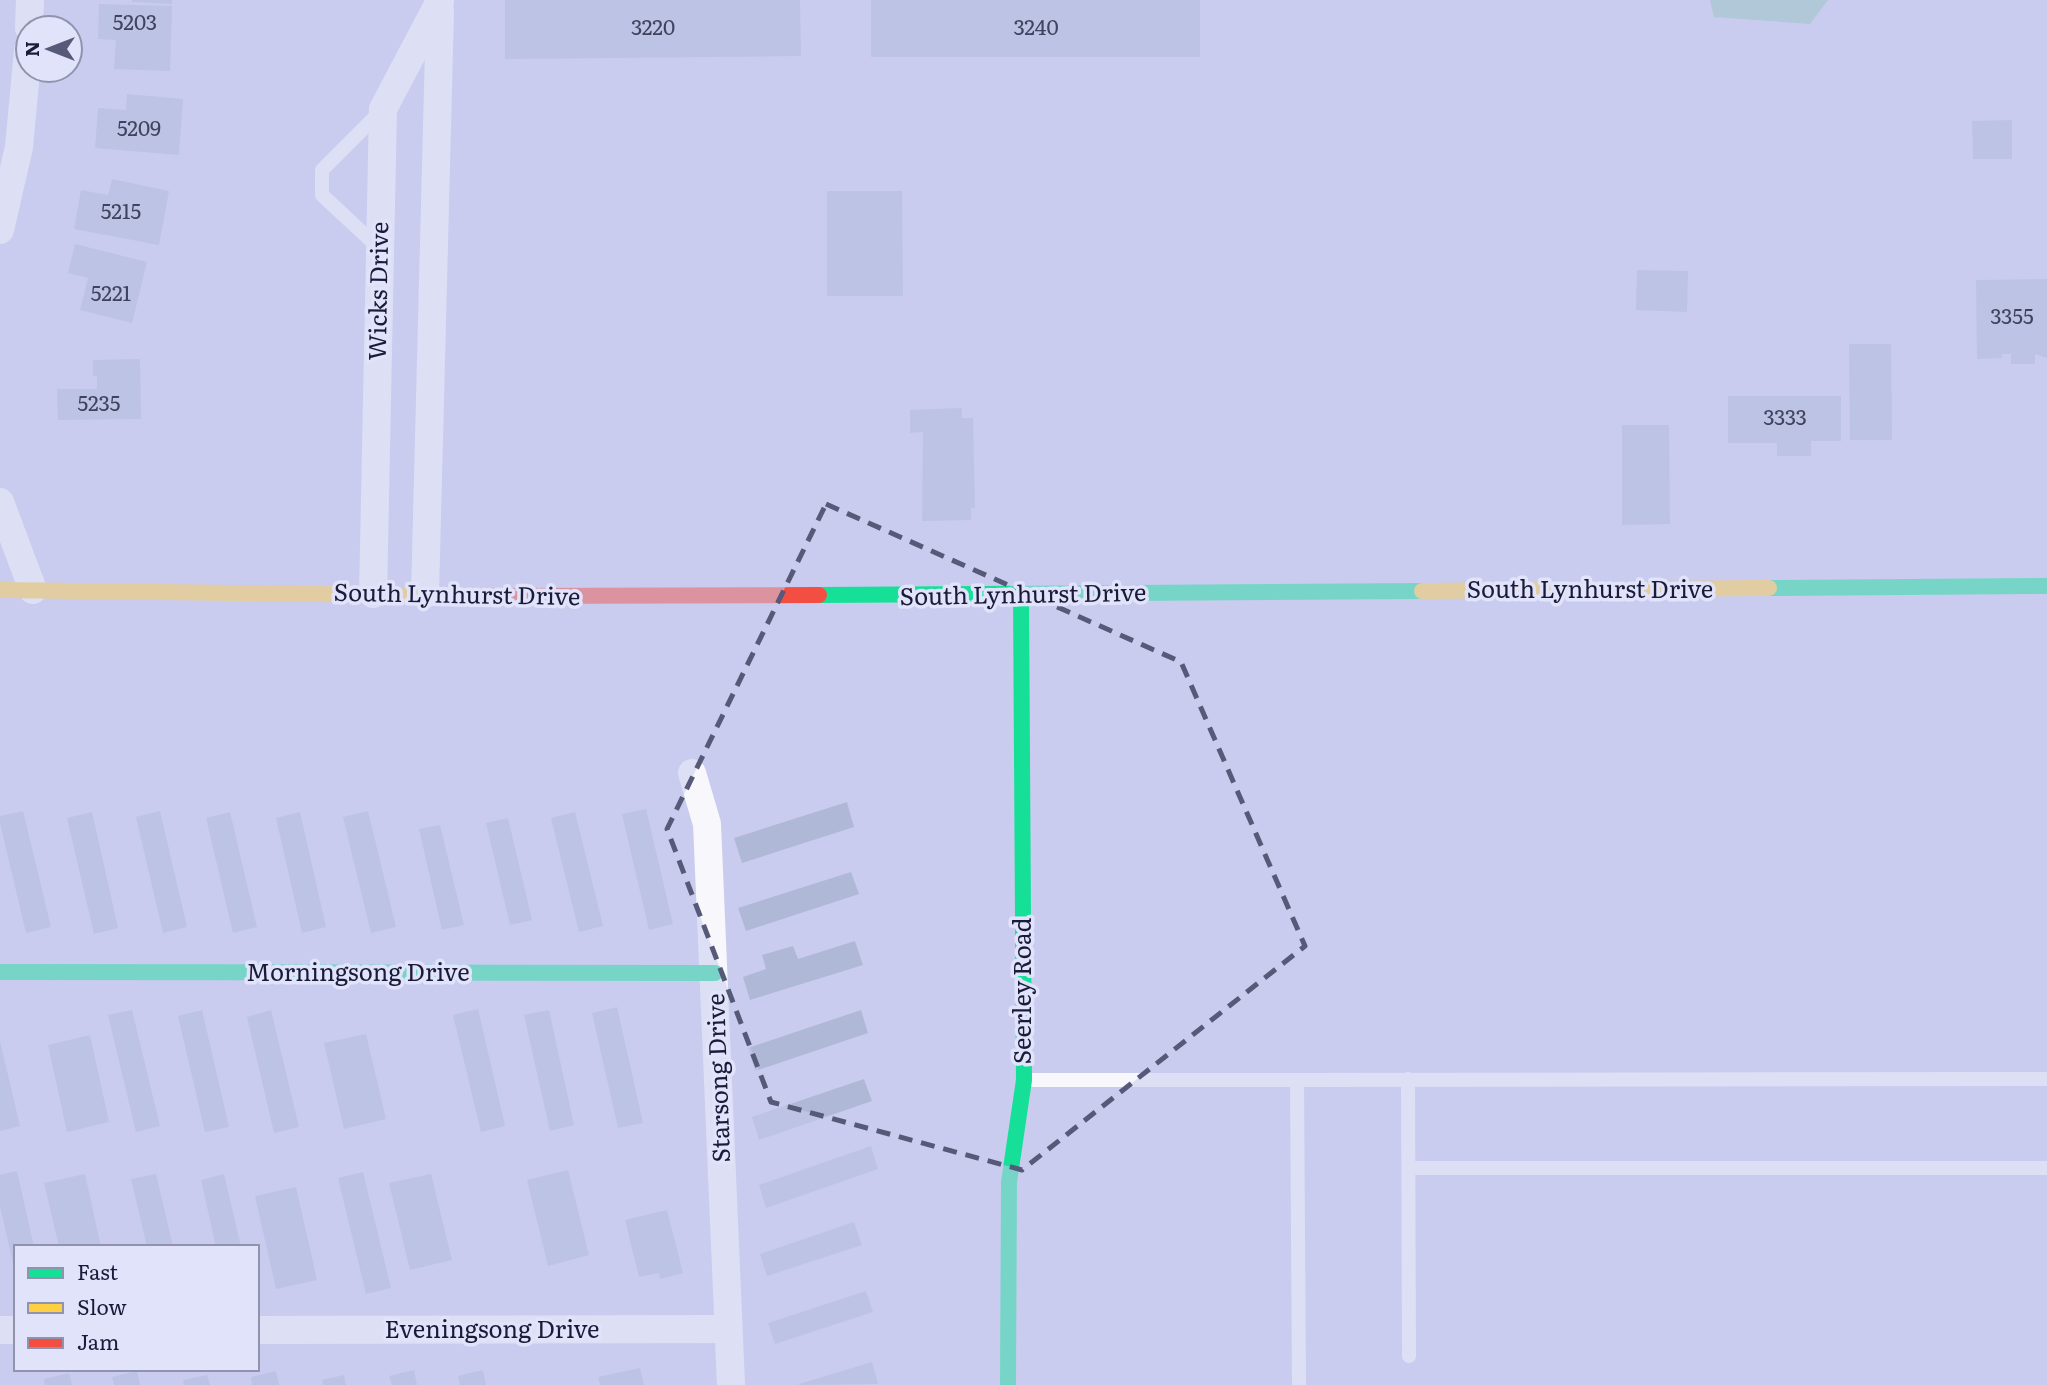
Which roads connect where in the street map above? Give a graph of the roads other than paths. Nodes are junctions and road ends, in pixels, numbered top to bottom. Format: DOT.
graph roads {
  1 [pos="440,1"];
  2 [pos="25,84"];
  3 [pos="383,109"];
  4 [pos="0,230"];
  5 [pos="379,248"];
  6 [pos="0,502"];
  7 [pos="2047,586"];
  8 [pos="0,590"];
  9 [pos="33,590"];
  10 [pos="373,594"];
  11 [pos="425,594"];
  12 [pos="1021,595"];
  13 [pos="692,773"];
  14 [pos="0,972"];
  15 [pos="715,973"];
  16 [pos="1408,1079"];
  17 [pos="2047,1079"];
  18 [pos="1024,1080"];
  19 [pos="1297,1080"];
  20 [pos="1409,1168"];
  21 [pos="2047,1168"];
  22 [pos="728,1329"];
  23 [pos="259,1330"];
  24 [pos="1409,1356"];
  25 [pos="731,1385"];
  26 [pos="1009,1385"];
  27 [pos="1299,1385"];
  1 -- 3 [label="street, Wicks Drive"];
  1 -- 11 [label="street, Wicks Drive"];
  2 -- 4 [label="street"];
  3 -- 5 [label="street, Wicks Drive"];
  3 -- 5 [label="lane"];
  5 -- 10 [label="street, Wicks Drive"];
  6 -- 9 [label="street"];
  7 -- 12 [label="main road, South Lynhurst Drive"];
  8 -- 9 [label="main road, South Lynhurst Drive"];
  9 -- 10 [label="main road, South Lynhurst Drive"];
  10 -- 11 [label="main road, South Lynhurst Drive"];
  11 -- 12 [label="main road, South Lynhurst Drive"];
  12 -- 18 [label="main road, Seerley Road"];
  13 -- 15 [label="street, Starsong Drive"];
  14 -- 15 [label="main road, Morningsong Drive"];
  15 -- 22 [label="street, Starsong Drive"];
  16 -- 17 [label="lane"];
  16 -- 19 [label="lane"];
  16 -- 20 [label="lane"];
  18 -- 19 [label="lane"];
  18 -- 26 [label="main road, Seerley Road"];
  19 -- 27 [label="lane"];
  20 -- 21 [label="lane"];
  20 -- 24 [label="lane"];
  22 -- 23 [label="street, Eveningsong Drive"];
  22 -- 25 [label="street, Starsong Drive"];
}
